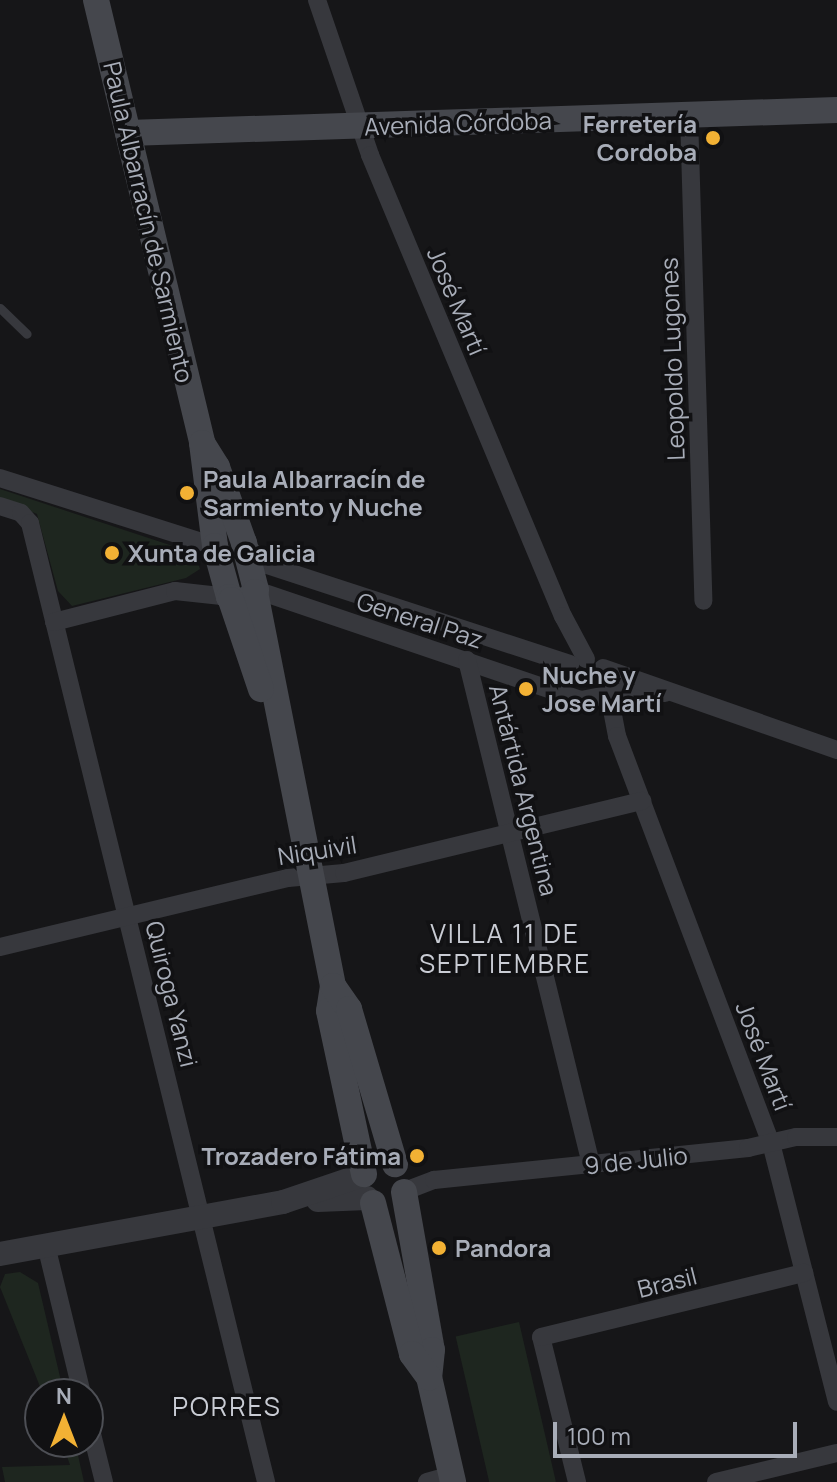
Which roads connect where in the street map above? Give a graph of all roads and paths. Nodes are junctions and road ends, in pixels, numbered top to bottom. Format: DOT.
graph roads {
  1 [pos="96,0"];
  2 [pos="317,0"];
  3 [pos="837,110"];
  4 [pos="689,115"];
  5 [pos="360,126"];
  6 [pos="128,133"];
  7 [pos="0,308"];
  8 [pos="27,334"];
  9 [pos="202,443"];
  10 [pos="0,478"];
  11 [pos="0,506"];
  12 [pos="242,540"];
  13 [pos="215,544"];
  14 [pos="245,587"];
  15 [pos="703,601"];
  16 [pos="54,622"];
  17 [pos="467,660"];
  18 [pos="582,663"];
  19 [pos="665,693"];
  20 [pos="571,694"];
  21 [pos="604,696"];
  22 [pos="837,750"];
  23 [pos="642,801"];
  24 [pos="510,833"];
  25 [pos="308,876"];
  26 [pos="128,917"];
  27 [pos="0,947"];
  28 [pos="333,986"];
  29 [pos="837,1137"];
  30 [pos="771,1143"];
  31 [pos="591,1164"];
  32 [pos="402,1181"];
  33 [pos="367,1187"];
  34 [pos="203,1217"];
  35 [pos="46,1245"];
  36 [pos="0,1254"];
  37 [pos="804,1273"];
  38 [pos="429,1377"];
  39 [pos="78,1378"];
  40 [pos="837,1402"];
  41 [pos="837,1453"];
  42 [pos="98,1458"];
  43 [pos="444,1480"];
  44 [pos="104,1482"];
  45 [pos="266,1482"];
  46 [pos="577,1482"];
  47 [pos="716,1482"];
  1 -- 6 [label="main road, Paula Albarracín de Sarmiento"];
  2 -- 5 [label="street, José Martí"];
  3 -- 4 [label="main road, Avenida Córdoba"];
  4 -- 5 [label="main road, Avenida Córdoba"];
  4 -- 15 [label="street, Leopoldo Lugones"];
  5 -- 6 [label="main road, Avenida Córdoba"];
  5 -- 18 [label="street, José Martí"];
  6 -- 9 [label="main road, Paula Albarracín de Sarmiento"];
  7 -- 8 [label="lane"];
  9 -- 12 [label="main road, Paula Albarracín de Sarmiento"];
  9 -- 13 [label="main road, Paula Albarracín de Sarmiento"];
  10 -- 13 [label="street"];
  11 -- 16 [label="street, Quiroga Yanzi"];
  12 -- 13 [label="main road"];
  12 -- 14 [label="main road, Paula Albarracín de Sarmiento"];
  13 -- 14 [label="main road, Paula Albarracín de Sarmiento"];
  14 -- 16 [label="street, General Paz"];
  14 -- 17 [label="street, General Paz"];
  14 -- 18 [label="street"];
  14 -- 25 [label="main road"];
  16 -- 26 [label="street, Quiroga Yanzi"];
  17 -- 20 [label="street, General Paz"];
  17 -- 24 [label="street, Antártida Argentina"];
  18 -- 19 [label="street"];
  18 -- 20 [label="street"];
  18 -- 21 [label="street"];
  19 -- 21 [label="street, General Paz"];
  19 -- 22 [label="street"];
  20 -- 21 [label="street, General Paz"];
  21 -- 23 [label="street, José Martí"];
  23 -- 24 [label="street, Niquivil"];
  23 -- 30 [label="street, José Martí"];
  24 -- 25 [label="street, Niquivil"];
  24 -- 31 [label="street, Antártida Argentina"];
  25 -- 26 [label="street, Niquivil"];
  25 -- 28 [label="main road"];
  26 -- 27 [label="street, Niquivil"];
  26 -- 34 [label="street, Quiroga Yanzi"];
  28 -- 32 [label="main road"];
  28 -- 33 [label="main road"];
  29 -- 30 [label="street, 9 de Julio"];
  30 -- 31 [label="street, 9 de Julio"];
  30 -- 37 [label="street, José Martí"];
  31 -- 32 [label="street, 9 de Julio"];
  32 -- 33 [label="main road"];
  32 -- 33 [label="main road"];
  32 -- 38 [label="main road"];
  33 -- 34 [label="street"];
  33 -- 38 [label="main road"];
  34 -- 35 [label="street"];
  34 -- 45 [label="street, Quiroga Yanzi"];
  35 -- 36 [label="street"];
  35 -- 39 [label="street"];
  37 -- 40 [label="street, José Martí"];
  37 -- 46 [label="street, Brasil"];
  38 -- 43 [label="main road"];
  41 -- 47 [label="street"];
  42 -- 44 [label="street"];
}
